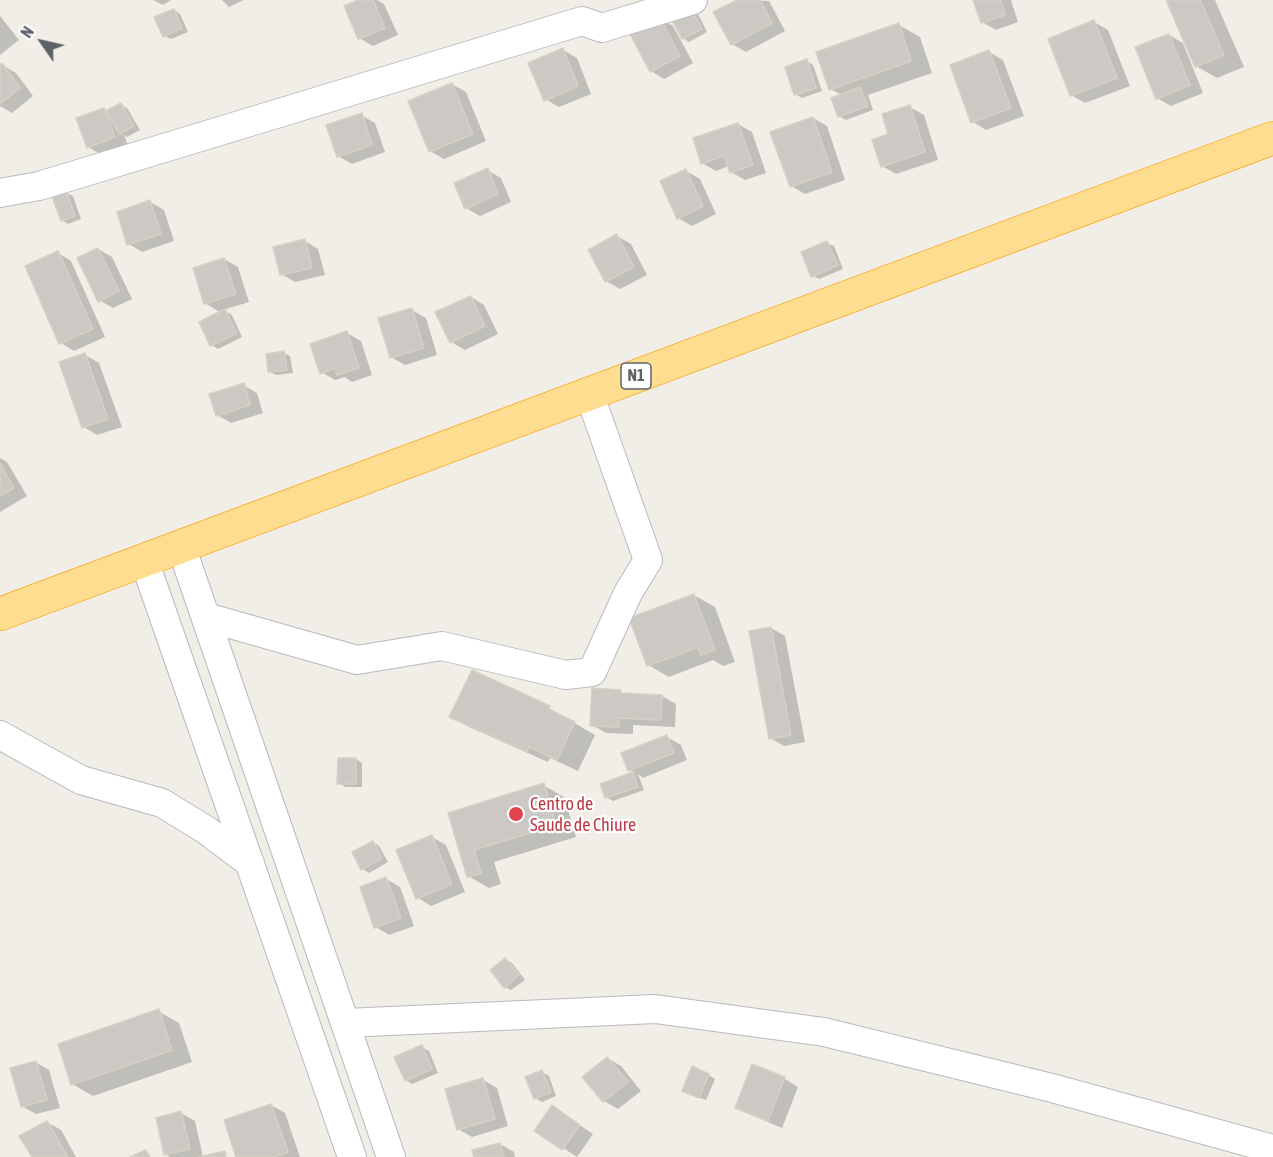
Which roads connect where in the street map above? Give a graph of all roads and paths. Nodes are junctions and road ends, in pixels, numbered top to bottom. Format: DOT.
graph roads {
  1 [pos="693,0"];
  2 [pos="579,10"];
  3 [pos="1273,138"];
  4 [pos="0,193"];
  5 [pos="589,393"];
  6 [pos="181,546"];
  7 [pos="144,560"];
  8 [pos="0,614"];
  9 [pos="206,617"];
  10 [pos="0,735"];
  11 [pos="250,863"];
  12 [pos="346,1023"];
  13 [pos="1273,1149"];
  14 [pos="352,1157"];
  15 [pos="392,1157"];
  1 -- 2 [label="street"];
  2 -- 4 [label="street"];
  3 -- 5 [label="highway, N1"];
  5 -- 6 [label="highway, N1"];
  5 -- 9 [label="street"];
  6 -- 7 [label="highway, N1"];
  6 -- 9 [label="street"];
  7 -- 8 [label="highway, N1"];
  7 -- 11 [label="street"];
  9 -- 12 [label="street"];
  10 -- 11 [label="street"];
  11 -- 14 [label="street"];
  12 -- 13 [label="street"];
  12 -- 15 [label="street"];
}
